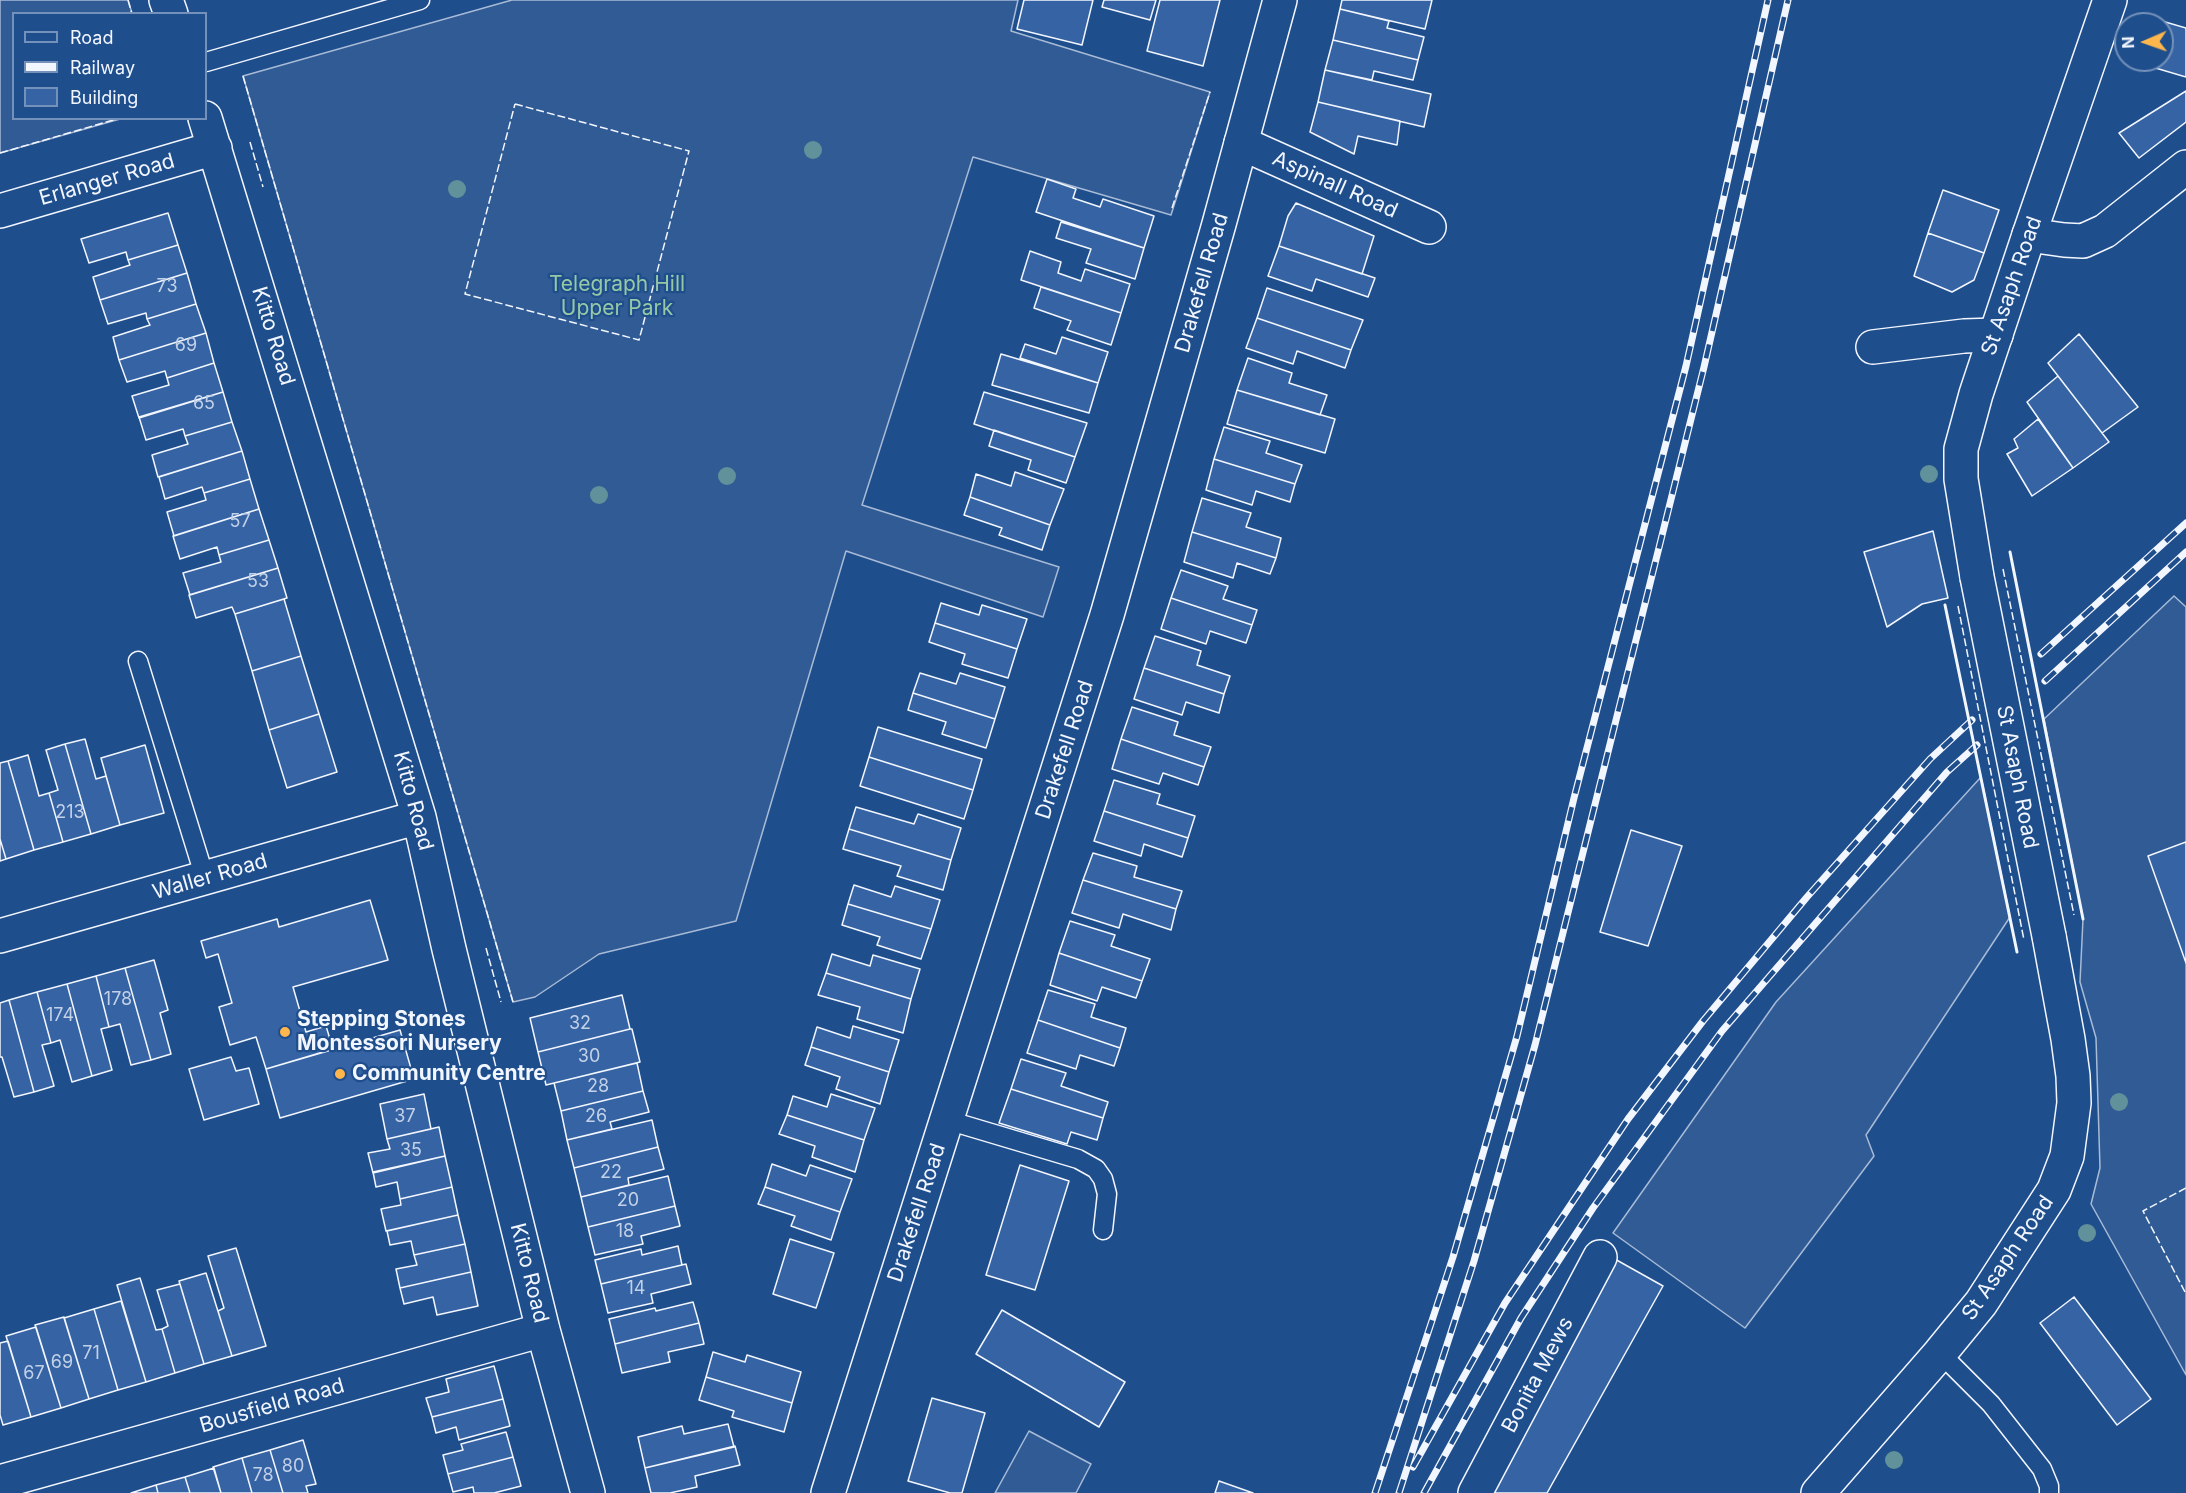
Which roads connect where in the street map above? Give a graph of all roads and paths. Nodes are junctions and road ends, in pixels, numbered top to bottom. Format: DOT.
graph roads {
  1 [pos="420,0"];
  2 [pos="1280,0"];
  3 [pos="2110,0"];
  4 [pos="207,62"];
  5 [pos="210,133"];
  6 [pos="1240,143"];
  7 [pos="2186,167"];
  8 [pos="0,211"];
  9 [pos="1429,227"];
  10 [pos="2029,234"];
  11 [pos="1996,335"];
  12 [pos="1873,347"];
  13 [pos="138,661"];
  14 [pos="419,817"];
  15 [pos="205,878"];
  16 [pos="0,936"];
  17 [pos="947,1120"];
  18 [pos="1103,1230"];
  19 [pos="1600,1257"];
  20 [pos="543,1330"];
  21 [pos="1940,1353"];
  22 [pos="0,1482"];
  23 [pos="588,1493"];
  24 [pos="828,1493"];
  25 [pos="1475,1493"];
  26 [pos="1818,1493"];
  27 [pos="2049,1493"];
  1 -- 4 [label="lane"];
  2 -- 6 [label="street, Drakefell Road"];
  3 -- 10 [label="street, St Asaph Road"];
  5 -- 8 [label="street, Erlanger Road"];
  5 -- 14 [label="street, Kitto Road"];
  6 -- 9 [label="street, Aspinall Road"];
  6 -- 17 [label="street, Drakefell Road"];
  7 -- 10 [label="street"];
  10 -- 11 [label="street, St Asaph Road"];
  11 -- 12 [label="street"];
  11 -- 21 [label="street, St Asaph Road, bridge"];
  13 -- 15 [label="lane"];
  14 -- 15 [label="street, Waller Road"];
  14 -- 20 [label="street, Kitto Road"];
  15 -- 16 [label="street, Waller Road"];
  17 -- 18 [label="lane"];
  17 -- 24 [label="street, Drakefell Road"];
  19 -- 25 [label="street, Bonita Mews"];
  20 -- 22 [label="street, Bousfield Road"];
  20 -- 23 [label="street, Kitto Road"];
  21 -- 26 [label="street, St Asaph Road"];
  21 -- 27 [label="lane"];
}
